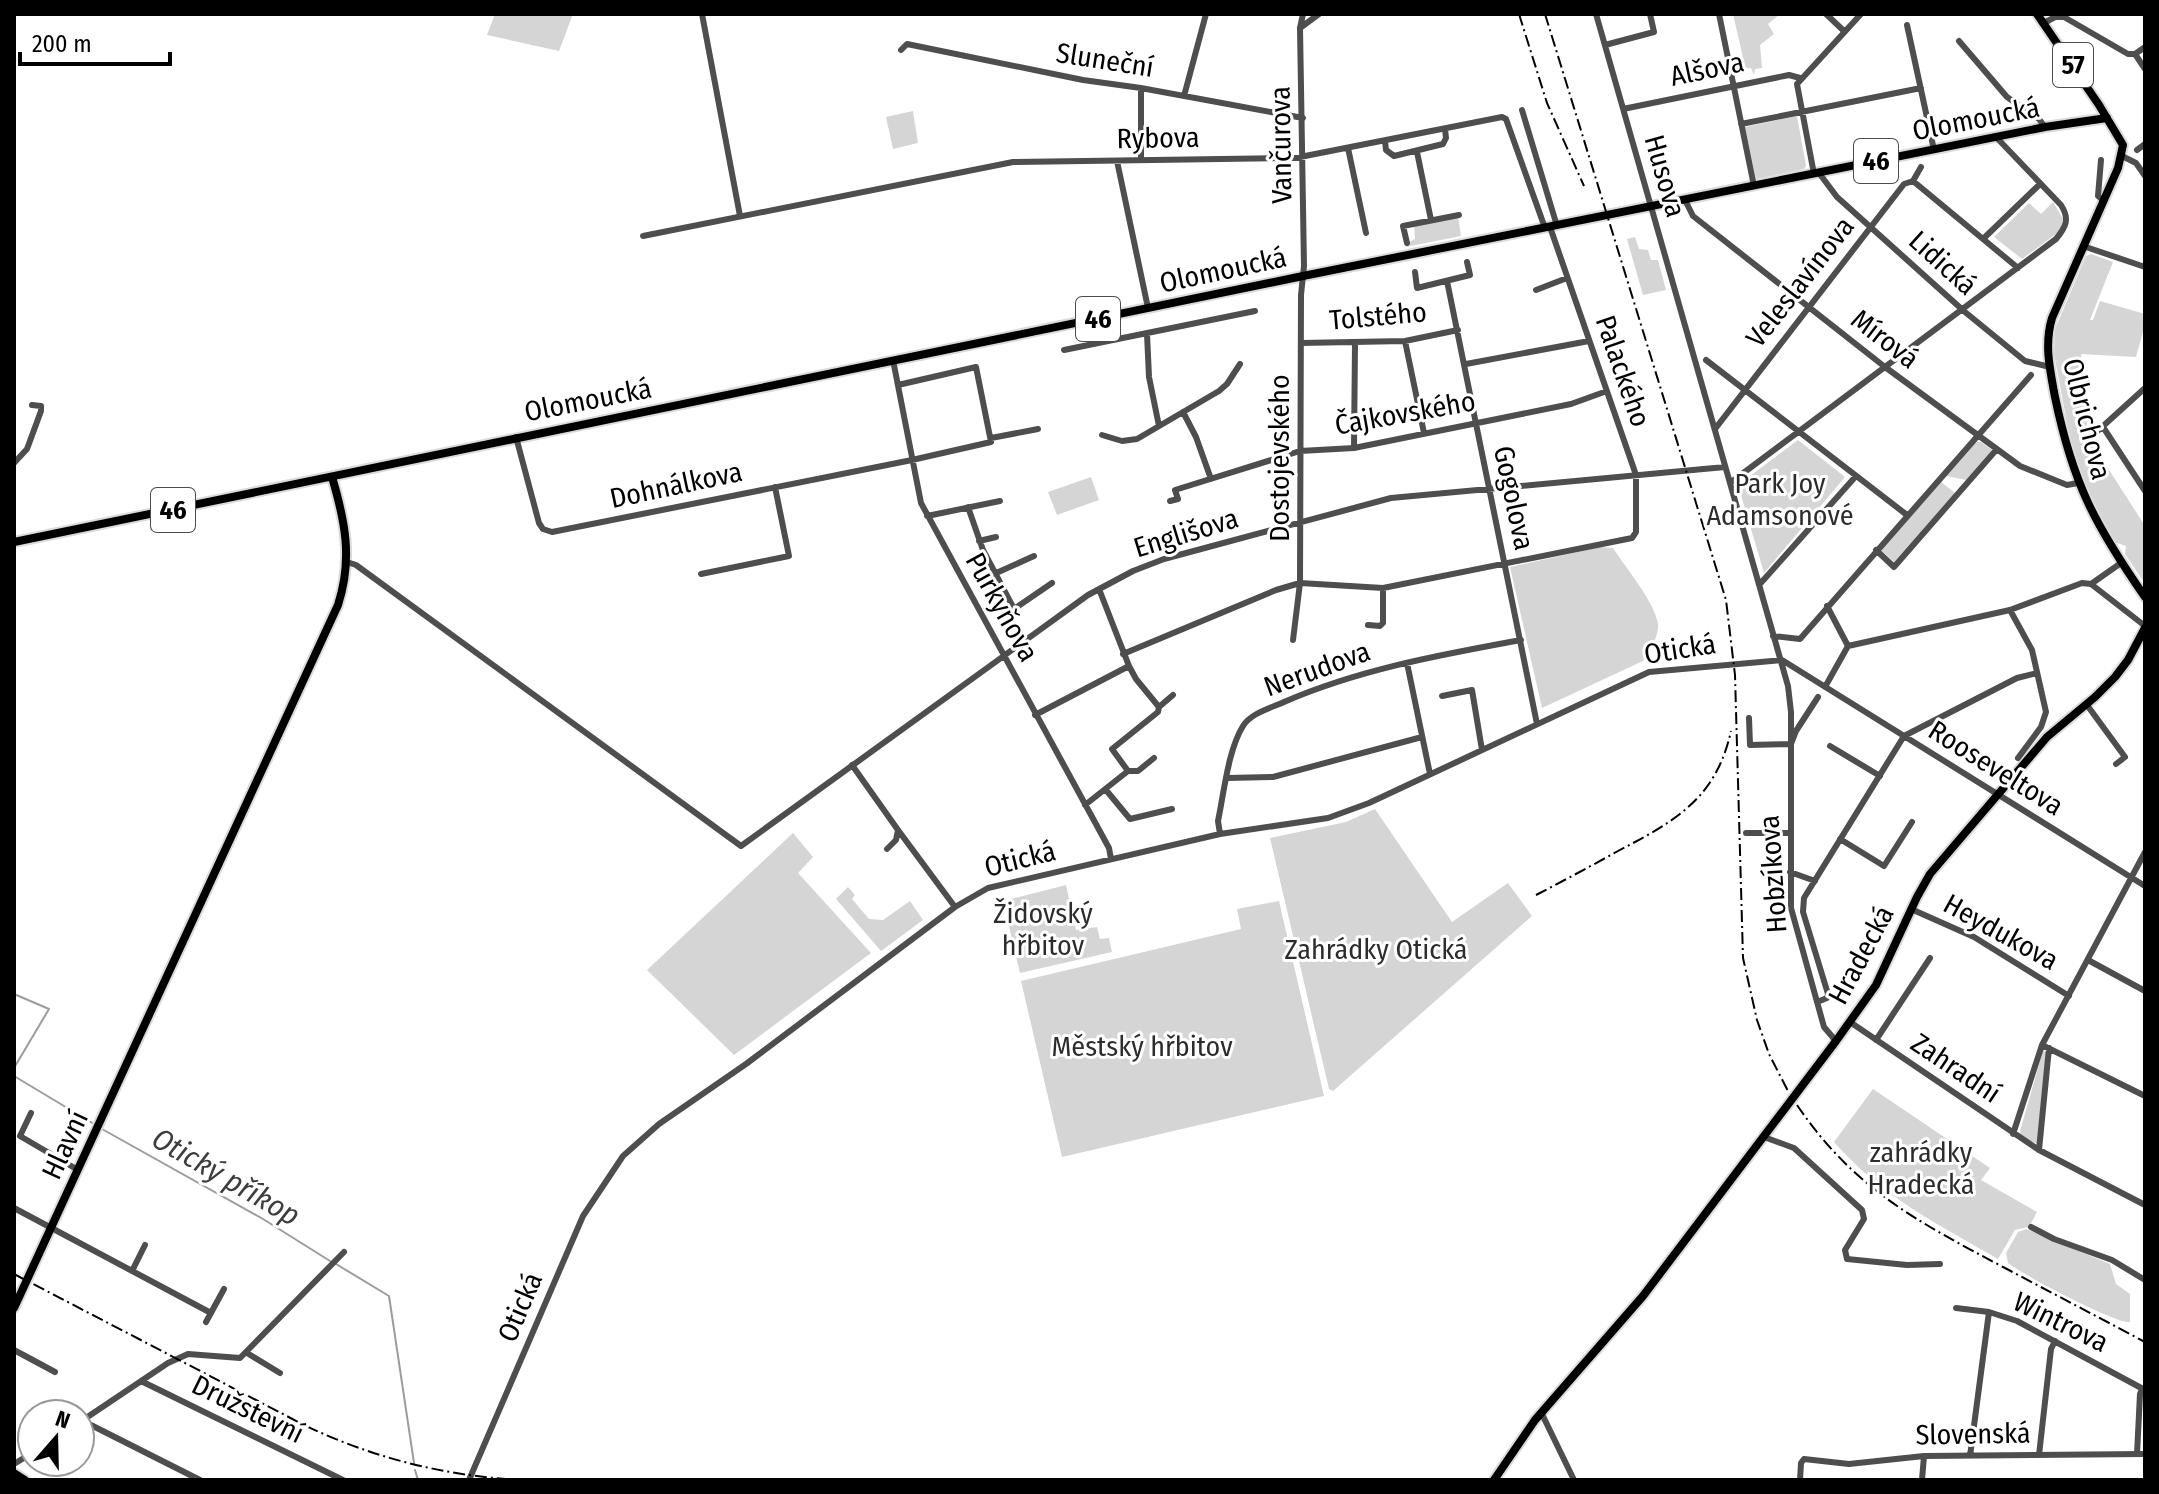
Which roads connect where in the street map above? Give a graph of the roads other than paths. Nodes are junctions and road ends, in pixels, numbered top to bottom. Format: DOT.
graph roads {
  1 [pos="702,14"];
  2 [pos="1206,14"];
  3 [pos="1303,14"];
  4 [pos="1319,14"];
  5 [pos="1596,14"];
  6 [pos="1650,14"];
  7 [pos="1719,14"];
  8 [pos="1826,14"];
  9 [pos="1861,14"];
  10 [pos="2037,14"];
  11 [pos="2044,23"];
  12 [pos="1907,25"];
  13 [pos="1300,28"];
  14 [pos="1844,31"];
  15 [pos="1654,32"];
  16 [pos="1959,41"];
  17 [pos="1657,42"];
  18 [pos="1605,45"];
  19 [pos="2145,47"];
  20 [pos="901,50"];
  21 [pos="2135,54"];
  22 [pos="2145,69"];
  23 [pos="1800,78"];
  24 [pos="1733,85"];
  25 [pos="1141,88"];
  26 [pos="1921,88"];
  27 [pos="1184,96"];
  28 [pos="1623,109"];
  29 [pos="1522,110"];
  30 [pos="1801,112"];
  31 [pos="1303,118"];
  32 [pos="2107,118"];
  33 [pos="1741,124"];
  34 [pos="2045,127"];
  35 [pos="1445,129"];
  36 [pos="1996,137"];
  37 [pos="1385,141"];
  38 [pos="2145,144"];
  39 [pos="1348,148"];
  40 [pos="1934,150"];
  41 [pos="2137,150"];
  42 [pos="1417,152"];
  43 [pos="2122,156"];
  44 [pos="1303,158"];
  45 [pos="1141,160"];
  46 [pos="2101,160"];
  47 [pos="1117,161"];
  48 [pos="1921,167"];
  49 [pos="1816,173"];
  50 [pos="2100,175"];
  51 [pos="2145,176"];
  52 [pos="2113,177"];
  53 [pos="1913,181"];
  54 [pos="2040,184"];
  55 [pos="1754,186"];
  56 [pos="1685,200"];
  57 [pos="2103,200"];
  58 [pos="1651,207"];
  59 [pos="1459,215"];
  60 [pos="740,216"];
  61 [pos="1431,220"];
  62 [pos="1551,227"];
  63 [pos="1870,227"];
  64 [pos="1366,233"];
  65 [pos="643,236"];
  66 [pos="1983,239"];
  67 [pos="1407,243"];
  68 [pos="2083,246"];
  69 [pos="1467,262"];
  70 [pos="2145,267"];
  71 [pos="2018,268"];
  72 [pos="1415,272"];
  73 [pos="1303,276"];
  74 [pos="1567,278"];
  75 [pos="1447,281"];
  76 [pos="1536,290"];
  77 [pos="1808,307"];
  78 [pos="1148,308"];
  79 [pos="1961,309"];
  80 [pos="1255,311"];
  81 [pos="1458,330"];
  82 [pos="1147,334"];
  83 [pos="1405,341"];
  84 [pos="1589,341"];
  85 [pos="1301,343"];
  86 [pos="1355,343"];
  87 [pos="1064,350"];
  88 [pos="893,360"];
  89 [pos="1706,360"];
  90 [pos="1240,364"];
  91 [pos="1466,364"];
  92 [pos="1885,367"];
  93 [pos="2050,367"];
  94 [pos="2031,375"];
  95 [pos="898,385"];
  96 [pos="2145,388"];
  97 [pos="1607,391"];
  98 [pos="1744,391"];
  99 [pos="32,405"];
  100 [pos="1183,412"];
  101 [pos="1476,423"];
  102 [pos="1159,426"];
  103 [pos="2103,427"];
  104 [pos="1038,429"];
  105 [pos="1715,429"];
  106 [pos="1800,432"];
  107 [pos="1424,433"];
  108 [pos="1102,435"];
  109 [pos="1978,435"];
  110 [pos="516,437"];
  111 [pos="2091,437"];
  112 [pos="991,438"];
  113 [pos="1354,448"];
  114 [pos="1997,449"];
  115 [pos="1300,451"];
  116 [pos="912,460"];
  117 [pos="14,463"];
  118 [pos="1725,467"];
  119 [pos="1636,475"];
  120 [pos="1856,476"];
  121 [pos="332,477"];
  122 [pos="1211,479"];
  123 [pos="1730,483"];
  124 [pos="2078,483"];
  125 [pos="775,487"];
  126 [pos="1490,488"];
  127 [pos="2145,491"];
  128 [pos="1000,501"];
  129 [pos="1170,501"];
  130 [pos="968,507"];
  131 [pos="1907,515"];
  132 [pos="927,516"];
  133 [pos="1301,522"];
  134 [pos="996,537"];
  135 [pos="979,541"];
  136 [pos="14,542"];
  137 [pos="1876,550"];
  138 [pos="1034,556"];
  139 [pos="2119,560"];
  140 [pos="347,562"];
  141 [pos="1505,564"];
  142 [pos="701,574"];
  143 [pos="994,574"];
  144 [pos="1052,583"];
  145 [pos="1300,583"];
  146 [pos="2091,584"];
  147 [pos="1759,585"];
  148 [pos="1383,588"];
  149 [pos="1099,589"];
  150 [pos="2145,597"];
  151 [pos="1827,606"];
  152 [pos="2010,610"];
  153 [pos="1368,625"];
  154 [pos="2145,627"];
  155 [pos="1773,636"];
  156 [pos="1293,640"];
  157 [pos="1521,640"];
  158 [pos="1848,646"];
  159 [pos="1123,654"];
  160 [pos="1003,656"];
  161 [pos="1782,660"];
  162 [pos="1407,663"];
  163 [pos="1129,666"];
  164 [pos="2037,673"];
  165 [pos="1825,687"];
  166 [pos="1173,695"];
  167 [pos="1442,696"];
  168 [pos="1818,697"];
  169 [pos="2087,705"];
  170 [pos="1159,707"];
  171 [pos="1035,715"];
  172 [pos="1749,718"];
  173 [pos="1537,724"];
  174 [pos="1904,736"];
  175 [pos="1422,737"];
  176 [pos="1791,744"];
  177 [pos="1830,746"];
  178 [pos="1482,750"];
  179 [pos="1154,758"];
  180 [pos="2018,758"];
  181 [pos="2116,764"];
  182 [pos="852,765"];
  183 [pos="1128,771"];
  184 [pos="1430,774"];
  185 [pos="1880,776"];
  186 [pos="1227,778"];
  187 [pos="1106,790"];
  188 [pos="1997,796"];
  189 [pos="1085,805"];
  190 [pos="1172,809"];
  191 [pos="1912,822"];
  192 [pos="898,830"];
  193 [pos="1746,833"];
  194 [pos="1790,833"];
  195 [pos="1220,834"];
  196 [pos="1840,839"];
  197 [pos="887,849"];
  198 [pos="2145,852"];
  199 [pos="1111,859"];
  200 [pos="1790,872"];
  201 [pos="2131,878"];
  202 [pos="1815,881"];
  203 [pos="2145,886"];
  204 [pos="1791,900"];
  205 [pos="1804,901"];
  206 [pos="955,907"];
  207 [pos="1911,909"];
  208 [pos="1930,958"];
  209 [pos="2088,960"];
  210 [pos="2145,991"];
  211 [pos="2069,996"];
  212 [pos="1817,1002"];
  213 [pos="1850,1022"];
  214 [pos="1876,1040"];
  215 [pos="1836,1041"];
  216 [pos="2046,1046"];
  217 [pos="2145,1096"];
  218 [pos="31,1113"];
  219 [pos="2013,1134"];
  220 [pos="1764,1137"];
  221 [pos="2039,1150"];
  222 [pos="78,1170"];
  223 [pos="2145,1205"];
  224 [pos="14,1208"];
  225 [pos="2031,1227"];
  226 [pos="51,1228"];
  227 [pos="145,1245"];
  228 [pos="344,1252"];
  229 [pos="1929,1256"];
  230 [pos="1940,1264"];
  231 [pos="1930,1265"];
  232 [pos="132,1271"];
  233 [pos="2145,1280"];
  234 [pos="224,1289"];
  235 [pos="14,1308"];
  236 [pos="1956,1308"];
  237 [pos="1989,1312"];
  238 [pos="211,1313"];
  239 [pos="206,1322"];
  240 [pos="2055,1341"];
  241 [pos="14,1350"];
  242 [pos="247,1353"];
  243 [pos="55,1372"];
  244 [pos="280,1373"];
  245 [pos="141,1381"];
  246 [pos="2144,1389"];
  247 [pos="96,1411"];
  248 [pos="1541,1412"];
  249 [pos="96,1428"];
  250 [pos="2141,1454"];
  251 [pos="2039,1455"];
  252 [pos="1924,1456"];
  253 [pos="1970,1456"];
  254 [pos="14,1473"];
  255 [pos="470,1478"];
  256 [pos="338,1479"];
  257 [pos="25,1480"];
  258 [pos="200,1480"];
  259 [pos="1494,1480"];
  260 [pos="1574,1480"];
  261 [pos="1800,1480"];
  262 [pos="1922,1480"];
  1 -- 60 [label="street"];
  2 -- 27 [label="street"];
  3 -- 13 [label="street, Vančurova"];
  4 -- 13 [label="street"];
  5 -- 18 [label="street, Husova"];
  6 -- 15 [label="street"];
  7 -- 24 [label="street"];
  8 -- 14 [label="street"];
  9 -- 14 [label="street"];
  10 -- 11 [label="main road, 57"];
  11 -- 21 [label="street"];
  11 -- 32 [label="main road, 57"];
  12 -- 26 [label="street"];
  13 -- 31 [label="street, Vančurova"];
  14 -- 23 [label="street"];
  15 -- 17 [label="street"];
  15 -- 18 [label="street"];
  16 -- 34 [label="street"];
  18 -- 28 [label="street, Husova"];
  19 -- 21 [label="street"];
  20 -- 25 [label="street, Sluneční"];
  21 -- 22 [label="street"];
  23 -- 24 [label="street, Alšova"];
  23 -- 30 [label="street"];
  24 -- 28 [label="street, Alšova"];
  24 -- 33 [label="street"];
  25 -- 27 [label="street, Sluneční"];
  25 -- 45 [label="street"];
  26 -- 30 [label="street"];
  26 -- 40 [label="street"];
  27 -- 31 [label="street, Sluneční"];
  28 -- 58 [label="street, Husova"];
  29 -- 62 [label="street"];
  30 -- 33 [label="street"];
  30 -- 49 [label="street"];
  31 -- 44 [label="street, Vančurova"];
  32 -- 34 [label="main road, Olomoucká / 46"];
  32 -- 43 [label="main road"];
  33 -- 55 [label="street"];
  34 -- 36 [label="main road, Olomoucká / 46"];
  35 -- 37 [label="street, Rybova"];
  35 -- 42 [label="street"];
  35 -- 62 [label="street, Rybova"];
  36 -- 40 [label="main road, Olomoucká / 46"];
  36 -- 54 [label="street"];
  37 -- 39 [label="street, Rybova"];
  37 -- 42 [label="street"];
  38 -- 41 [label="street"];
  39 -- 44 [label="street, Rybova"];
  39 -- 64 [label="street"];
  40 -- 49 [label="main road, Olomoucká / 46"];
  42 -- 61 [label="street"];
  43 -- 51 [label="street"];
  43 -- 52 [label="main road, Olbrichova"];
  44 -- 45 [label="street, Rybova"];
  44 -- 73 [label="street, Vančurova"];
  45 -- 47 [label="street, Rybova"];
  46 -- 50 [label="street"];
  47 -- 60 [label="street, Rybova"];
  47 -- 78 [label="street"];
  48 -- 53 [label="street, Veleslavínova"];
  49 -- 55 [label="main road, Olomoucká / 46"];
  49 -- 63 [label="street, Lidická"];
  50 -- 52 [label="street"];
  50 -- 57 [label="street"];
  52 -- 57 [label="main road, Olbrichova"];
  53 -- 63 [label="street, Veleslavínova"];
  53 -- 66 [label="street"];
  54 -- 66 [label="street"];
  54 -- 71 [label="street"];
  55 -- 56 [label="main road, Olomoucká / 46"];
  56 -- 58 [label="main road, Olomoucká / 46"];
  56 -- 77 [label="street, Mírová"];
  57 -- 68 [label="main road, Olbrichova"];
  58 -- 62 [label="main road, Olomoucká / 46"];
  58 -- 105 [label="street, Husova"];
  59 -- 61 [label="street"];
  60 -- 65 [label="street, Rybova"];
  61 -- 67 [label="street"];
  62 -- 73 [label="main road, Olomoucká / 46"];
  62 -- 74 [label="street, Palackého"];
  63 -- 77 [label="street, Veleslavínova"];
  63 -- 79 [label="street, Lidická"];
  66 -- 71 [label="street"];
  68 -- 70 [label="street"];
  68 -- 93 [label="main road, Olbrichova"];
  69 -- 75 [label="street"];
  71 -- 79 [label="street"];
  72 -- 75 [label="street"];
  73 -- 78 [label="main road, Olomoucká / 46"];
  73 -- 85 [label="street, Dostojevského"];
  74 -- 76 [label="street"];
  74 -- 84 [label="street, Palackého"];
  75 -- 81 [label="street, Gogolova"];
  77 -- 92 [label="street, Mírová"];
  77 -- 98 [label="street, Veleslavínova"];
  78 -- 88 [label="main road, Olomoucká / 46"];
  79 -- 92 [label="street"];
  79 -- 93 [label="street, Lidická"];
  80 -- 82 [label="street"];
  81 -- 83 [label="street, Tolstého"];
  81 -- 91 [label="street, Gogolova"];
  82 -- 87 [label="street"];
  82 -- 102 [label="street"];
  83 -- 86 [label="street, Tolstého"];
  83 -- 107 [label="street"];
  84 -- 91 [label="street"];
  84 -- 97 [label="street, Palackého"];
  85 -- 86 [label="street, Tolstého"];
  85 -- 115 [label="street, Dostojevského"];
  86 -- 113 [label="street"];
  88 -- 95 [label="street, Purkyňova"];
  88 -- 110 [label="main road, Olomoucká / 46"];
  89 -- 98 [label="street"];
  90 -- 100 [label="street"];
  91 -- 101 [label="street, Gogolova"];
  92 -- 106 [label="street"];
  92 -- 109 [label="street, Mírová"];
  93 -- 124 [label="main road, Olbrichova"];
  94 -- 109 [label="street"];
  95 -- 112 [label="street"];
  95 -- 116 [label="street, Purkyňova"];
  96 -- 103 [label="street"];
  97 -- 101 [label="street, Čajkovského"];
  97 -- 119 [label="street, Palackého"];
  98 -- 105 [label="street, Veleslavínova"];
  98 -- 106 [label="street"];
  99 -- 117 [label="street"];
  100 -- 102 [label="street"];
  100 -- 122 [label="street"];
  101 -- 107 [label="street, Čajkovského"];
  101 -- 126 [label="street, Gogolova"];
  102 -- 108 [label="street"];
  103 -- 111 [label="street"];
  103 -- 127 [label="street"];
  104 -- 112 [label="street"];
  105 -- 118 [label="street, Husova"];
  106 -- 120 [label="street"];
  106 -- 123 [label="street"];
  107 -- 113 [label="street, Čajkovského"];
  109 -- 114 [label="street, Mírová"];
  109 -- 131 [label="street"];
  110 -- 121 [label="main road, Olomoucká / 46"];
  110 -- 125 [label="street, Dohnálkova"];
  112 -- 116 [label="street"];
  113 -- 115 [label="street, Čajkovského"];
  114 -- 124 [label="street, Mírová"];
  114 -- 137 [label="street"];
  115 -- 122 [label="street, Čajkovského"];
  115 -- 133 [label="street, Dostojevského"];
  116 -- 125 [label="street, Dohnálkova"];
  116 -- 132 [label="street, Purkyňova"];
  118 -- 119 [label="street, Englišova"];
  118 -- 123 [label="street, Husova"];
  119 -- 126 [label="street, Englišova"];
  119 -- 141 [label="street, Palackého"];
  120 -- 131 [label="street"];
  120 -- 147 [label="street"];
  121 -- 136 [label="main road, 46"];
  121 -- 140 [label="main road, Hlavní"];
  122 -- 129 [label="street, Čajkovského"];
  123 -- 147 [label="street, Hobzíkova"];
  124 -- 139 [label="main road, Olbrichova"];
  125 -- 142 [label="street"];
  126 -- 133 [label="street, Englišova"];
  126 -- 141 [label="street, Gogolova"];
  128 -- 130 [label="street"];
  130 -- 132 [label="street"];
  130 -- 135 [label="street"];
  131 -- 137 [label="street"];
  132 -- 160 [label="street, Purkyňova"];
  133 -- 145 [label="street, Dostojevského"];
  133 -- 149 [label="street, Englišova"];
  134 -- 135 [label="street"];
  135 -- 143 [label="street"];
  137 -- 151 [label="street"];
  138 -- 143 [label="street"];
  139 -- 146 [label="street"];
  139 -- 150 [label="main road, Olbrichova"];
  140 -- 182 [label="street, Englišova"];
  140 -- 222 [label="main road, Hlavní"];
  141 -- 148 [label="street"];
  141 -- 157 [label="street, Gogolova"];
  143 -- 144 [label="street"];
  145 -- 148 [label="street"];
  145 -- 156 [label="street, Dostojevského"];
  145 -- 159 [label="street"];
  146 -- 152 [label="street"];
  146 -- 154 [label="street"];
  147 -- 155 [label="street, Hobzíkova"];
  148 -- 153 [label="street"];
  149 -- 159 [label="street"];
  149 -- 160 [label="street, Englišova"];
  151 -- 155 [label="street"];
  151 -- 158 [label="street"];
  152 -- 158 [label="street"];
  152 -- 164 [label="street"];
  154 -- 169 [label="main road, Hradecká"];
  155 -- 161 [label="street, Hobzíkova"];
  157 -- 162 [label="street, Nerudova"];
  157 -- 173 [label="street, Gogolova"];
  158 -- 165 [label="street"];
  159 -- 163 [label="street"];
  160 -- 171 [label="street, Purkyňova"];
  160 -- 182 [label="street, Englišova"];
  161 -- 165 [label="street"];
  161 -- 173 [label="street, Otická"];
  161 -- 176 [label="street, Hobzíkova"];
  162 -- 175 [label="street"];
  162 -- 186 [label="street, Nerudova"];
  163 -- 170 [label="street"];
  163 -- 171 [label="street"];
  164 -- 174 [label="street"];
  164 -- 180 [label="street"];
  165 -- 174 [label="street, Rooseveltova"];
  166 -- 170 [label="street"];
  167 -- 178 [label="street"];
  168 -- 176 [label="street, Hobzíkova"];
  169 -- 181 [label="street"];
  169 -- 188 [label="main road, Hradecká"];
  170 -- 183 [label="street"];
  171 -- 189 [label="street, Purkyňova"];
  172 -- 176 [label="street"];
  173 -- 178 [label="street, Otická"];
  174 -- 185 [label="street"];
  174 -- 188 [label="street, Rooseveltova"];
  175 -- 184 [label="street"];
  175 -- 186 [label="street"];
  176 -- 194 [label="street, Hobzíkova"];
  177 -- 185 [label="street"];
  178 -- 184 [label="street, Otická"];
  179 -- 183 [label="street"];
  182 -- 192 [label="street"];
  183 -- 187 [label="street"];
  184 -- 195 [label="street, Otická"];
  185 -- 196 [label="street"];
  186 -- 195 [label="street, Nerudova"];
  187 -- 189 [label="street"];
  187 -- 190 [label="street"];
  188 -- 201 [label="street, Rooseveltova"];
  188 -- 207 [label="main road, Hradecká"];
  189 -- 199 [label="street, Purkyňova"];
  191 -- 196 [label="street"];
  192 -- 197 [label="street"];
  192 -- 206 [label="street"];
  193 -- 194 [label="street"];
  194 -- 200 [label="street, Hobzíkova"];
  195 -- 199 [label="street, Otická"];
  196 -- 202 [label="street"];
  198 -- 201 [label="street"];
  199 -- 206 [label="street, Otická"];
  200 -- 202 [label="street"];
  200 -- 204 [label="street, Hobzíkova"];
  201 -- 203 [label="street, Rooseveltova"];
  201 -- 209 [label="street"];
  202 -- 205 [label="street"];
  204 -- 205 [label="street"];
  204 -- 212 [label="street, Hobzíkova"];
  205 -- 212 [label="street"];
  206 -- 255 [label="street, Otická"];
  207 -- 211 [label="street, Heydukova"];
  207 -- 213 [label="main road, Hradecká"];
  208 -- 214 [label="street"];
  209 -- 210 [label="street"];
  209 -- 211 [label="street"];
  211 -- 216 [label="street"];
  212 -- 215 [label="street, Hobzíkova"];
  213 -- 214 [label="street, Zahradní"];
  213 -- 215 [label="main road, Hradecká"];
  214 -- 219 [label="street, Zahradní"];
  215 -- 220 [label="main road, Hradecká"];
  216 -- 217 [label="street"];
  216 -- 219 [label="street"];
  216 -- 221 [label="street"];
  218 -- 222 [label="street"];
  219 -- 221 [label="street, Zahradní"];
  220 -- 231 [label="street"];
  220 -- 248 [label="main road, Hradecká"];
  221 -- 223 [label="street, Zahradní"];
  222 -- 226 [label="main road, Hlavní"];
  224 -- 226 [label="street"];
  225 -- 233 [label="street"];
  226 -- 232 [label="street"];
  226 -- 235 [label="main road, Hlavní"];
  227 -- 232 [label="street"];
  228 -- 242 [label="street"];
  229 -- 231 [label="street"];
  230 -- 231 [label="street"];
  232 -- 238 [label="street"];
  234 -- 238 [label="street"];
  236 -- 237 [label="street, Wintrova"];
  237 -- 240 [label="street, Wintrova"];
  237 -- 253 [label="street"];
  238 -- 239 [label="street"];
  240 -- 246 [label="street, Wintrova"];
  240 -- 251 [label="street"];
  241 -- 243 [label="street"];
  242 -- 244 [label="street"];
  242 -- 245 [label="street"];
  245 -- 247 [label="street"];
  245 -- 256 [label="street, Družstevní"];
  246 -- 250 [label="street, Wintrova"];
  248 -- 259 [label="main road, Hradecká"];
  248 -- 260 [label="street"];
  249 -- 258 [label="street"];
  250 -- 251 [label="street, Slovenská"];
  251 -- 253 [label="street, Slovenská"];
  252 -- 253 [label="street, Slovenská"];
  252 -- 261 [label="street, Slovenská"];
  252 -- 262 [label="street"];
  254 -- 257 [label="main road"];
}
